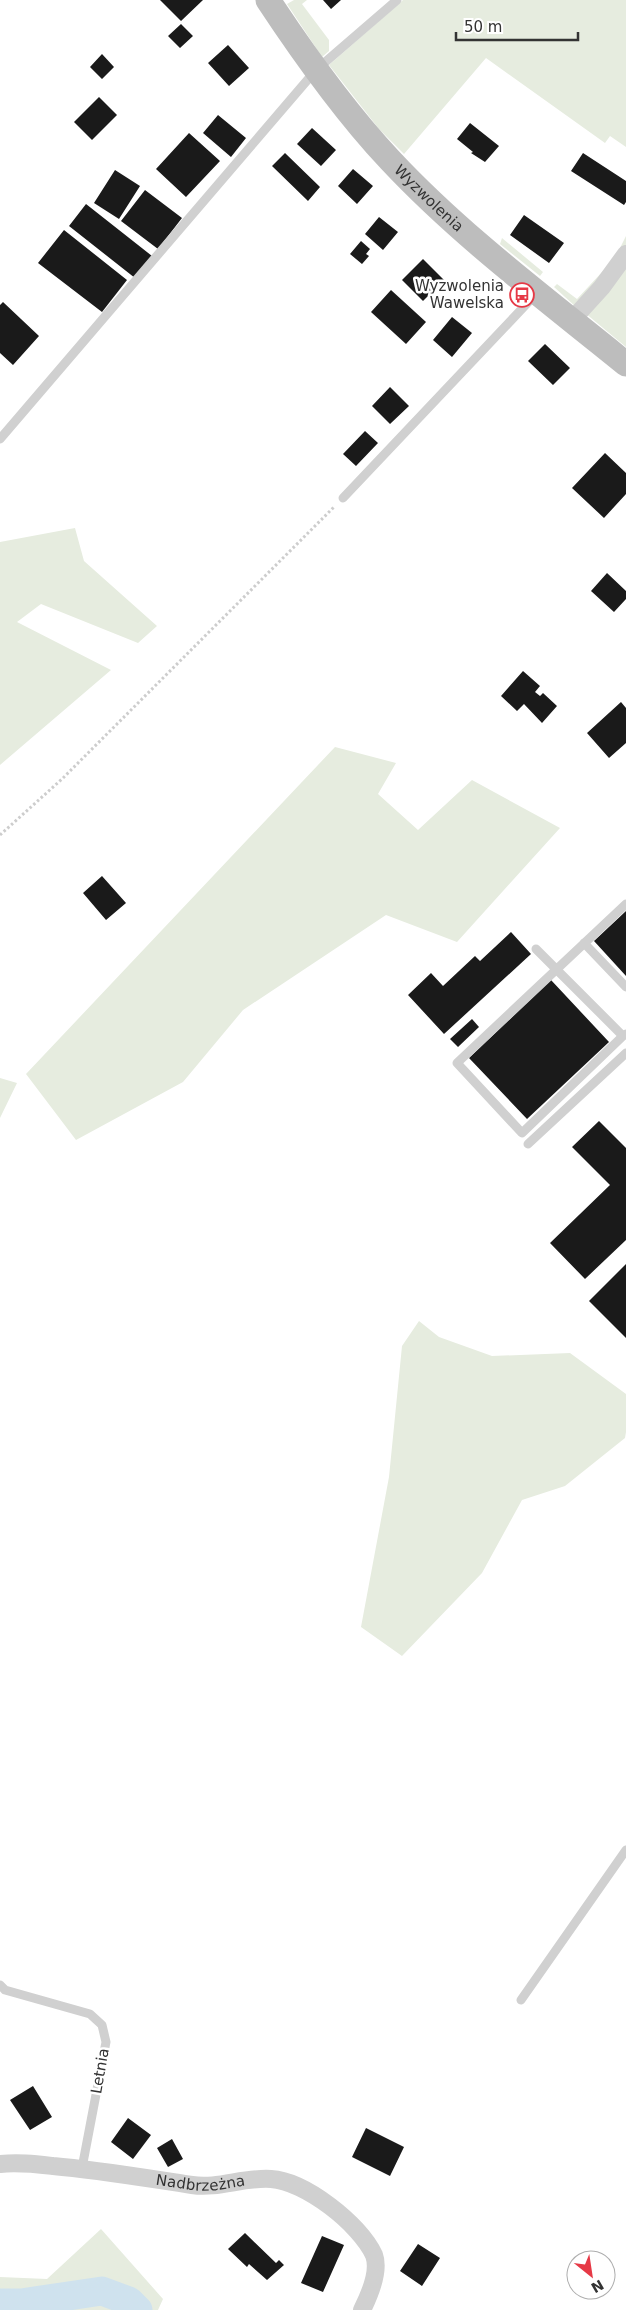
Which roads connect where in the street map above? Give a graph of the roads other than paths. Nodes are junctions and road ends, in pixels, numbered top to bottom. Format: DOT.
graph roads {
  1 [pos="268,0"];
  2 [pos="397,0"];
  3 [pos="316,70"];
  4 [pos="626,254"];
  5 [pos="537,292"];
  6 [pos="572,320"];
  7 [pos="626,364"];
  8 [pos="0,439"];
  9 [pos="343,498"];
  10 [pos="626,904"];
  11 [pos="584,942"];
  12 [pos="536,949"];
  13 [pos="556,968"];
  14 [pos="626,986"];
  15 [pos="625,1035"];
  16 [pos="626,1053"];
  17 [pos="528,1144"];
  18 [pos="626,1850"];
  19 [pos="0,1985"];
  20 [pos="521,2000"];
  21 [pos="0,2164"];
  22 [pos="82,2168"];
  23 [pos="362,2310"];
  1 -- 3 [label="street, Wyzwolenia"];
  2 -- 3 [label="lane"];
  3 -- 5 [label="street, Wyzwolenia"];
  3 -- 8 [label="lane"];
  4 -- 6 [label="street"];
  5 -- 6 [label="street, Wyzwolenia"];
  5 -- 9 [label="lane"];
  6 -- 7 [label="street, Wyzwolenia"];
  10 -- 11 [label="lane"];
  11 -- 13 [label="lane"];
  11 -- 14 [label="lane"];
  12 -- 13 [label="lane"];
  13 -- 15 [label="lane"];
  13 -- 15 [label="lane"];
  16 -- 17 [label="lane"];
  18 -- 20 [label="lane"];
  19 -- 22 [label="lane, Letnia"];
  21 -- 22 [label="street, Nadbrzeżna"];
  22 -- 23 [label="street, Nadbrzeżna"];
}
